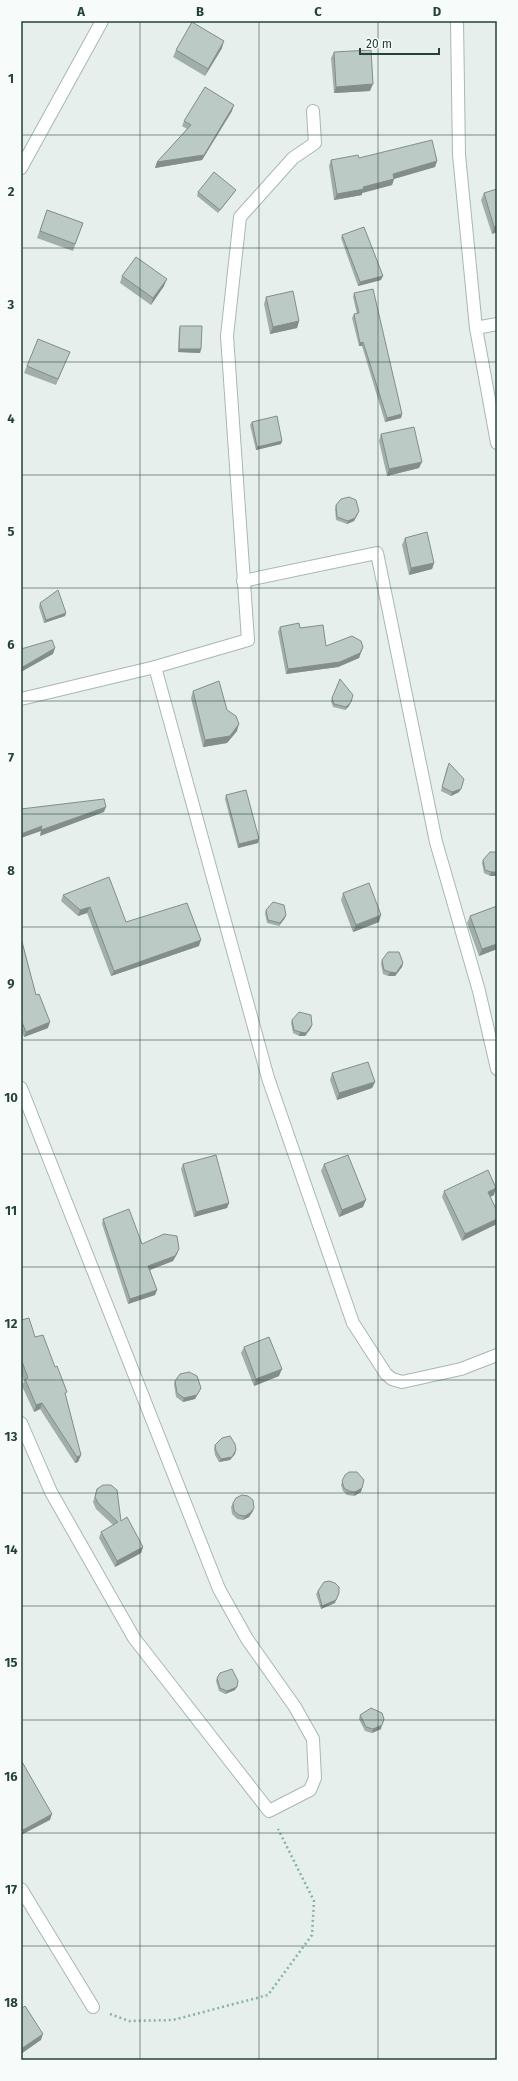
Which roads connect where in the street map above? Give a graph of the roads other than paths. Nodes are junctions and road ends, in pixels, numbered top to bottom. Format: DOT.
graph roads {
  1 [pos="102,21"];
  2 [pos="457,21"];
  3 [pos="313,111"];
  4 [pos="21,168"];
  5 [pos="497,324"];
  6 [pos="476,328"];
  7 [pos="497,443"];
  8 [pos="243,581"];
  9 [pos="155,667"];
  10 [pos="21,699"];
  11 [pos="497,1069"];
  12 [pos="21,1088"];
  13 [pos="497,1355"];
  14 [pos="21,1424"];
  15 [pos="21,1889"];
  16 [pos="93,2007"];
  1 -- 4 [label="street"];
  2 -- 6 [label="street"];
  3 -- 8 [label="street"];
  5 -- 6 [label="street"];
  6 -- 7 [label="street"];
  8 -- 9 [label="street"];
  8 -- 11 [label="street"];
  9 -- 10 [label="street"];
  9 -- 13 [label="street"];
  12 -- 14 [label="street"];
  15 -- 16 [label="street"];
}
